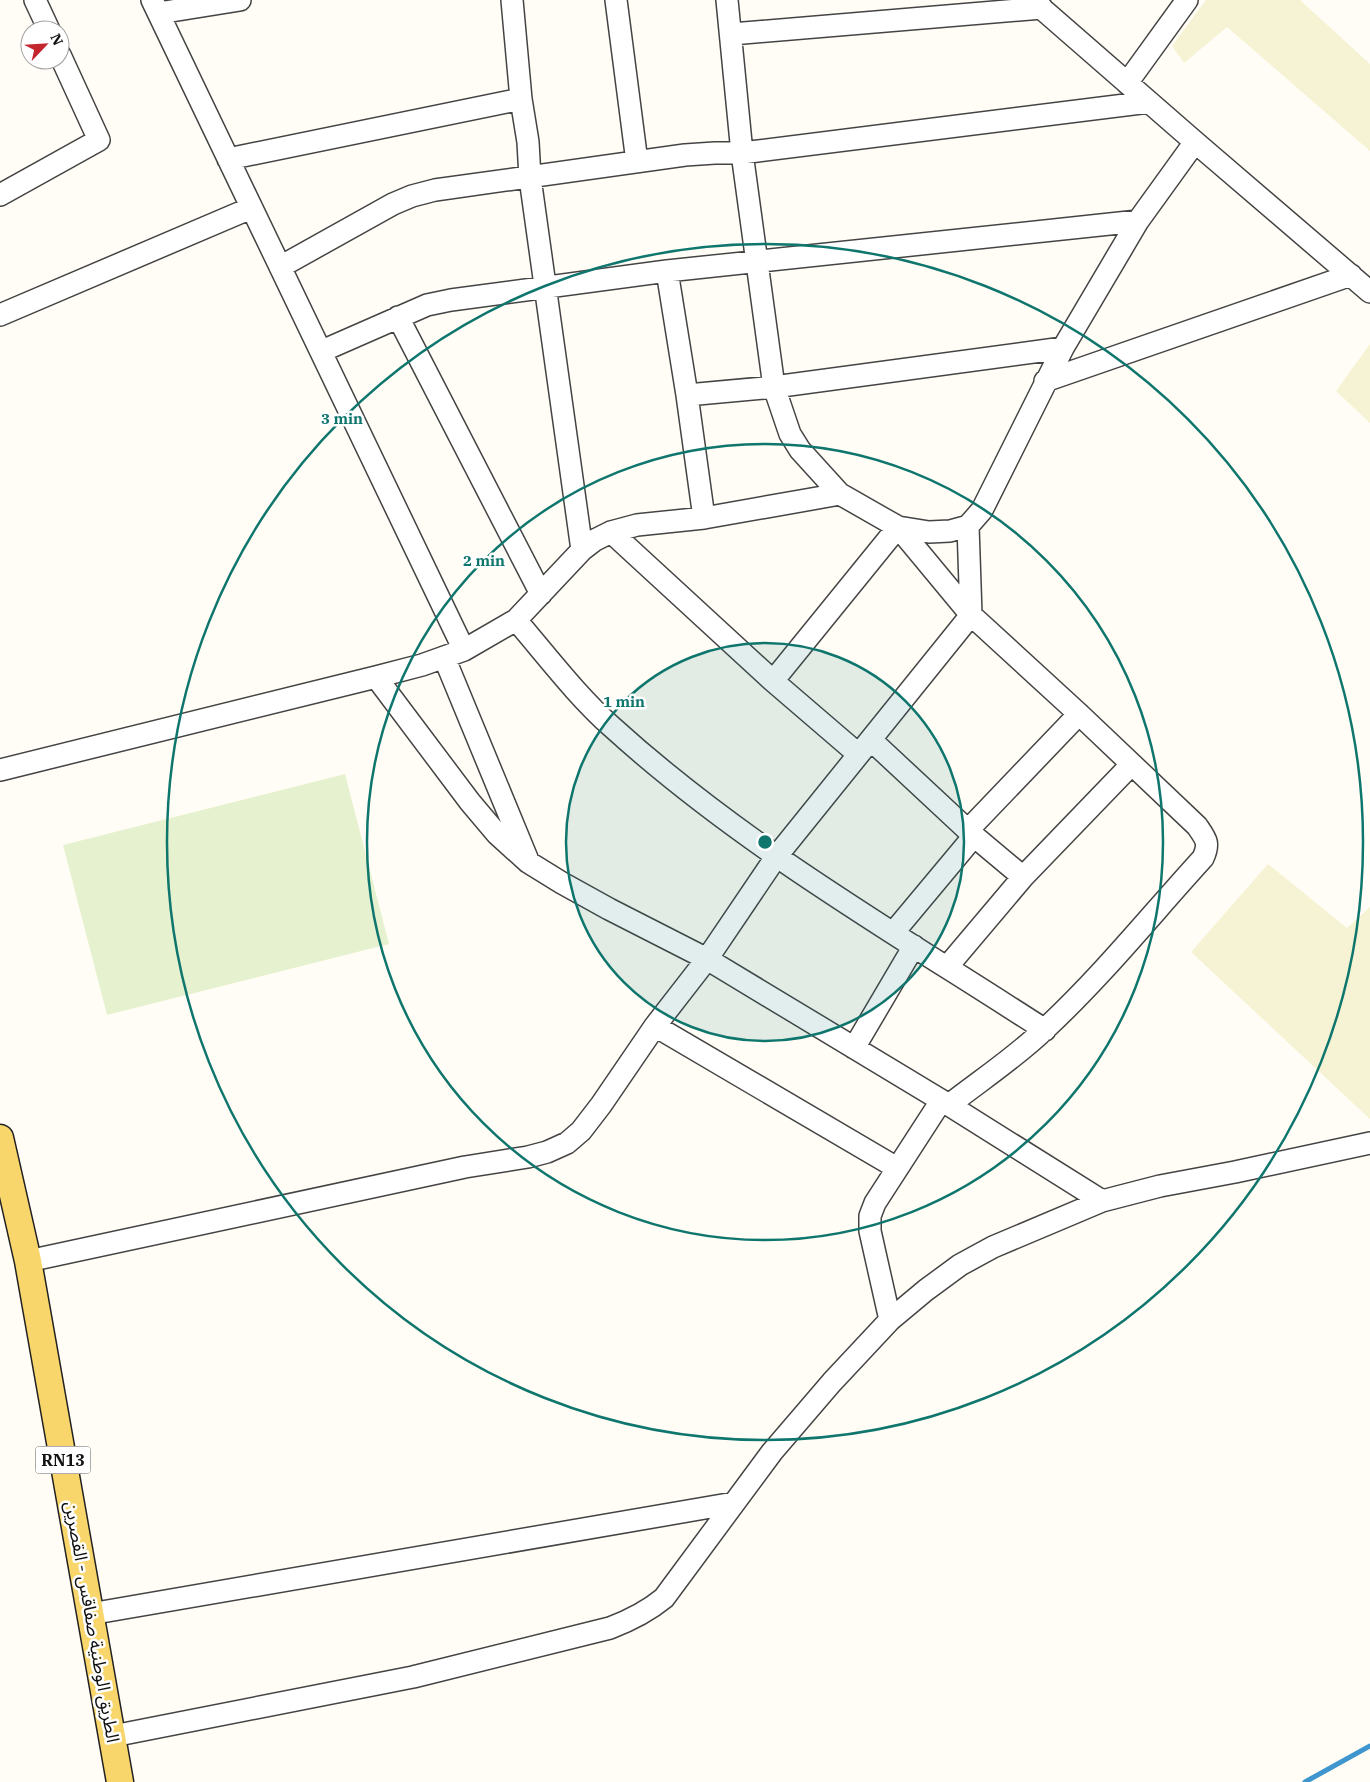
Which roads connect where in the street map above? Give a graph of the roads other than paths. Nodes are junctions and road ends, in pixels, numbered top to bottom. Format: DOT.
graph roads {
  1 [pos="35,0"];
  2 [pos="240,0"];
  3 [pos="512,0"];
  4 [pos="616,0"];
  5 [pos="727,0"];
  6 [pos="1187,0"];
  7 [pos="1037,4"];
  8 [pos="156,7"];
  9 [pos="44,20"];
  10 [pos="732,34"];
  11 [pos="67,70"];
  12 [pos="1127,83"];
  13 [pos="521,99"];
  14 [pos="1149,102"];
  15 [pos="1195,142"];
  16 [pos="742,153"];
  17 [pos="228,159"];
  18 [pos="637,162"];
  19 [pos="530,178"];
  20 [pos="0,196"];
  21 [pos="251,208"];
  22 [pos="1138,221"];
  23 [pos="756,262"];
  24 [pos="280,267"];
  25 [pos="667,271"];
  26 [pos="1351,275"];
  27 [pos="545,287"];
  28 [pos="1370,292"];
  29 [pos="0,315"];
  30 [pos="398,317"];
  31 [pos="1063,348"];
  32 [pos="322,350"];
  33 [pos="1046,381"];
  34 [pos="774,387"];
  35 [pos="688,396"];
  36 [pos="840,494"];
  37 [pos="704,518"];
  38 [pos="968,526"];
  39 [pos="898,527"];
  40 [pos="611,532"];
  41 [pos="582,550"];
  42 [pos="541,594"];
  43 [pos="971,615"];
  44 [pos="516,620"];
  45 [pos="454,653"];
  46 [pos="376,678"];
  47 [pos="772,681"];
  48 [pos="1079,714"];
  49 [pos="864,747"];
  50 [pos="1131,765"];
  51 [pos="0,770"];
  52 [pos="971,833"];
  53 [pos="776,857"];
  54 [pos="528,862"];
  55 [pos="1023,877"];
  56 [pos="893,933"];
  57 [pos="914,946"];
  58 [pos="707,960"];
  59 [pos="948,967"];
  60 [pos="655,1026"];
  61 [pos="1045,1030"];
  62 [pos="854,1048"];
  63 [pos="945,1103"];
  64 [pos="0,1138"];
  65 [pos="1370,1143"];
  66 [pos="897,1168"];
  67 [pos="1102,1200"];
  68 [pos="28,1261"];
  69 [pos="890,1320"];
  70 [pos="734,1503"];
  71 [pos="90,1614"];
  72 [pos="113,1736"];
  73 [pos="120,1782"];
  1 -- 9 [label="street"];
  2 -- 8 [label="street"];
  3 -- 13 [label="street"];
  4 -- 18 [label="street"];
  5 -- 10 [label="street"];
  6 -- 12 [label="street"];
  7 -- 10 [label="street"];
  7 -- 12 [label="street"];
  8 -- 17 [label="street"];
  10 -- 16 [label="street"];
  11 -- 20 [label="street"];
  12 -- 14 [label="street"];
  13 -- 17 [label="street"];
  13 -- 19 [label="street"];
  14 -- 15 [label="street"];
  14 -- 16 [label="street"];
  15 -- 22 [label="street"];
  15 -- 26 [label="street"];
  16 -- 18 [label="street"];
  16 -- 23 [label="street"];
  17 -- 21 [label="street"];
  18 -- 19 [label="street"];
  19 -- 24 [label="street"];
  19 -- 27 [label="street"];
  21 -- 24 [label="street"];
  21 -- 29 [label="street"];
  22 -- 23 [label="street"];
  22 -- 31 [label="street"];
  23 -- 25 [label="street"];
  23 -- 34 [label="street"];
  24 -- 32 [label="street"];
  25 -- 27 [label="street"];
  25 -- 35 [label="street"];
  26 -- 28 [label="street"];
  26 -- 33 [label="street"];
  27 -- 30 [label="street"];
  27 -- 41 [label="street"];
  30 -- 32 [label="street"];
  30 -- 42 [label="street"];
  31 -- 33 [label="street"];
  31 -- 34 [label="street"];
  32 -- 45 [label="street"];
  33 -- 38 [label="street"];
  34 -- 35 [label="street"];
  34 -- 36 [label="street"];
  35 -- 37 [label="street"];
  36 -- 37 [label="street"];
  36 -- 39 [label="street"];
  37 -- 40 [label="street"];
  38 -- 39 [label="street"];
  38 -- 43 [label="street"];
  39 -- 43 [label="street"];
  39 -- 47 [label="street"];
  40 -- 41 [label="street"];
  40 -- 47 [label="street"];
  41 -- 42 [label="street"];
  42 -- 44 [label="street"];
  43 -- 48 [label="street"];
  43 -- 49 [label="street"];
  44 -- 45 [label="street"];
  44 -- 53 [label="street"];
  45 -- 46 [label="street"];
  45 -- 54 [label="street"];
  46 -- 51 [label="street"];
  46 -- 54 [label="street"];
  47 -- 49 [label="street"];
  48 -- 50 [label="street"];
  48 -- 52 [label="street"];
  49 -- 52 [label="street"];
  49 -- 53 [label="street"];
  50 -- 55 [label="street"];
  50 -- 61 [label="street"];
  52 -- 55 [label="street"];
  52 -- 56 [label="street"];
  53 -- 56 [label="street"];
  53 -- 58 [label="street"];
  54 -- 58 [label="street"];
  55 -- 59 [label="street"];
  56 -- 57 [label="street"];
  57 -- 59 [label="street"];
  57 -- 62 [label="street"];
  58 -- 60 [label="street"];
  58 -- 62 [label="street"];
  59 -- 61 [label="street"];
  60 -- 66 [label="street"];
  60 -- 68 [label="street"];
  61 -- 63 [label="street"];
  62 -- 63 [label="street"];
  63 -- 66 [label="street"];
  63 -- 67 [label="street"];
  64 -- 68 [label="main road, الطريق الوطنية صفاقس - القصرين / RN13"];
  65 -- 67 [label="street"];
  66 -- 69 [label="street"];
  67 -- 69 [label="street"];
  68 -- 71 [label="main road, الطريق الوطنية صفاقس - القصرين / RN13"];
  69 -- 70 [label="street"];
  70 -- 71 [label="street"];
  70 -- 72 [label="street"];
  71 -- 72 [label="main road, الطريق الوطنية صفاقس - القصرين / RN13"];
  72 -- 73 [label="main road, الطريق الوطنية صفاقس - القصرين / RN13"];
}
